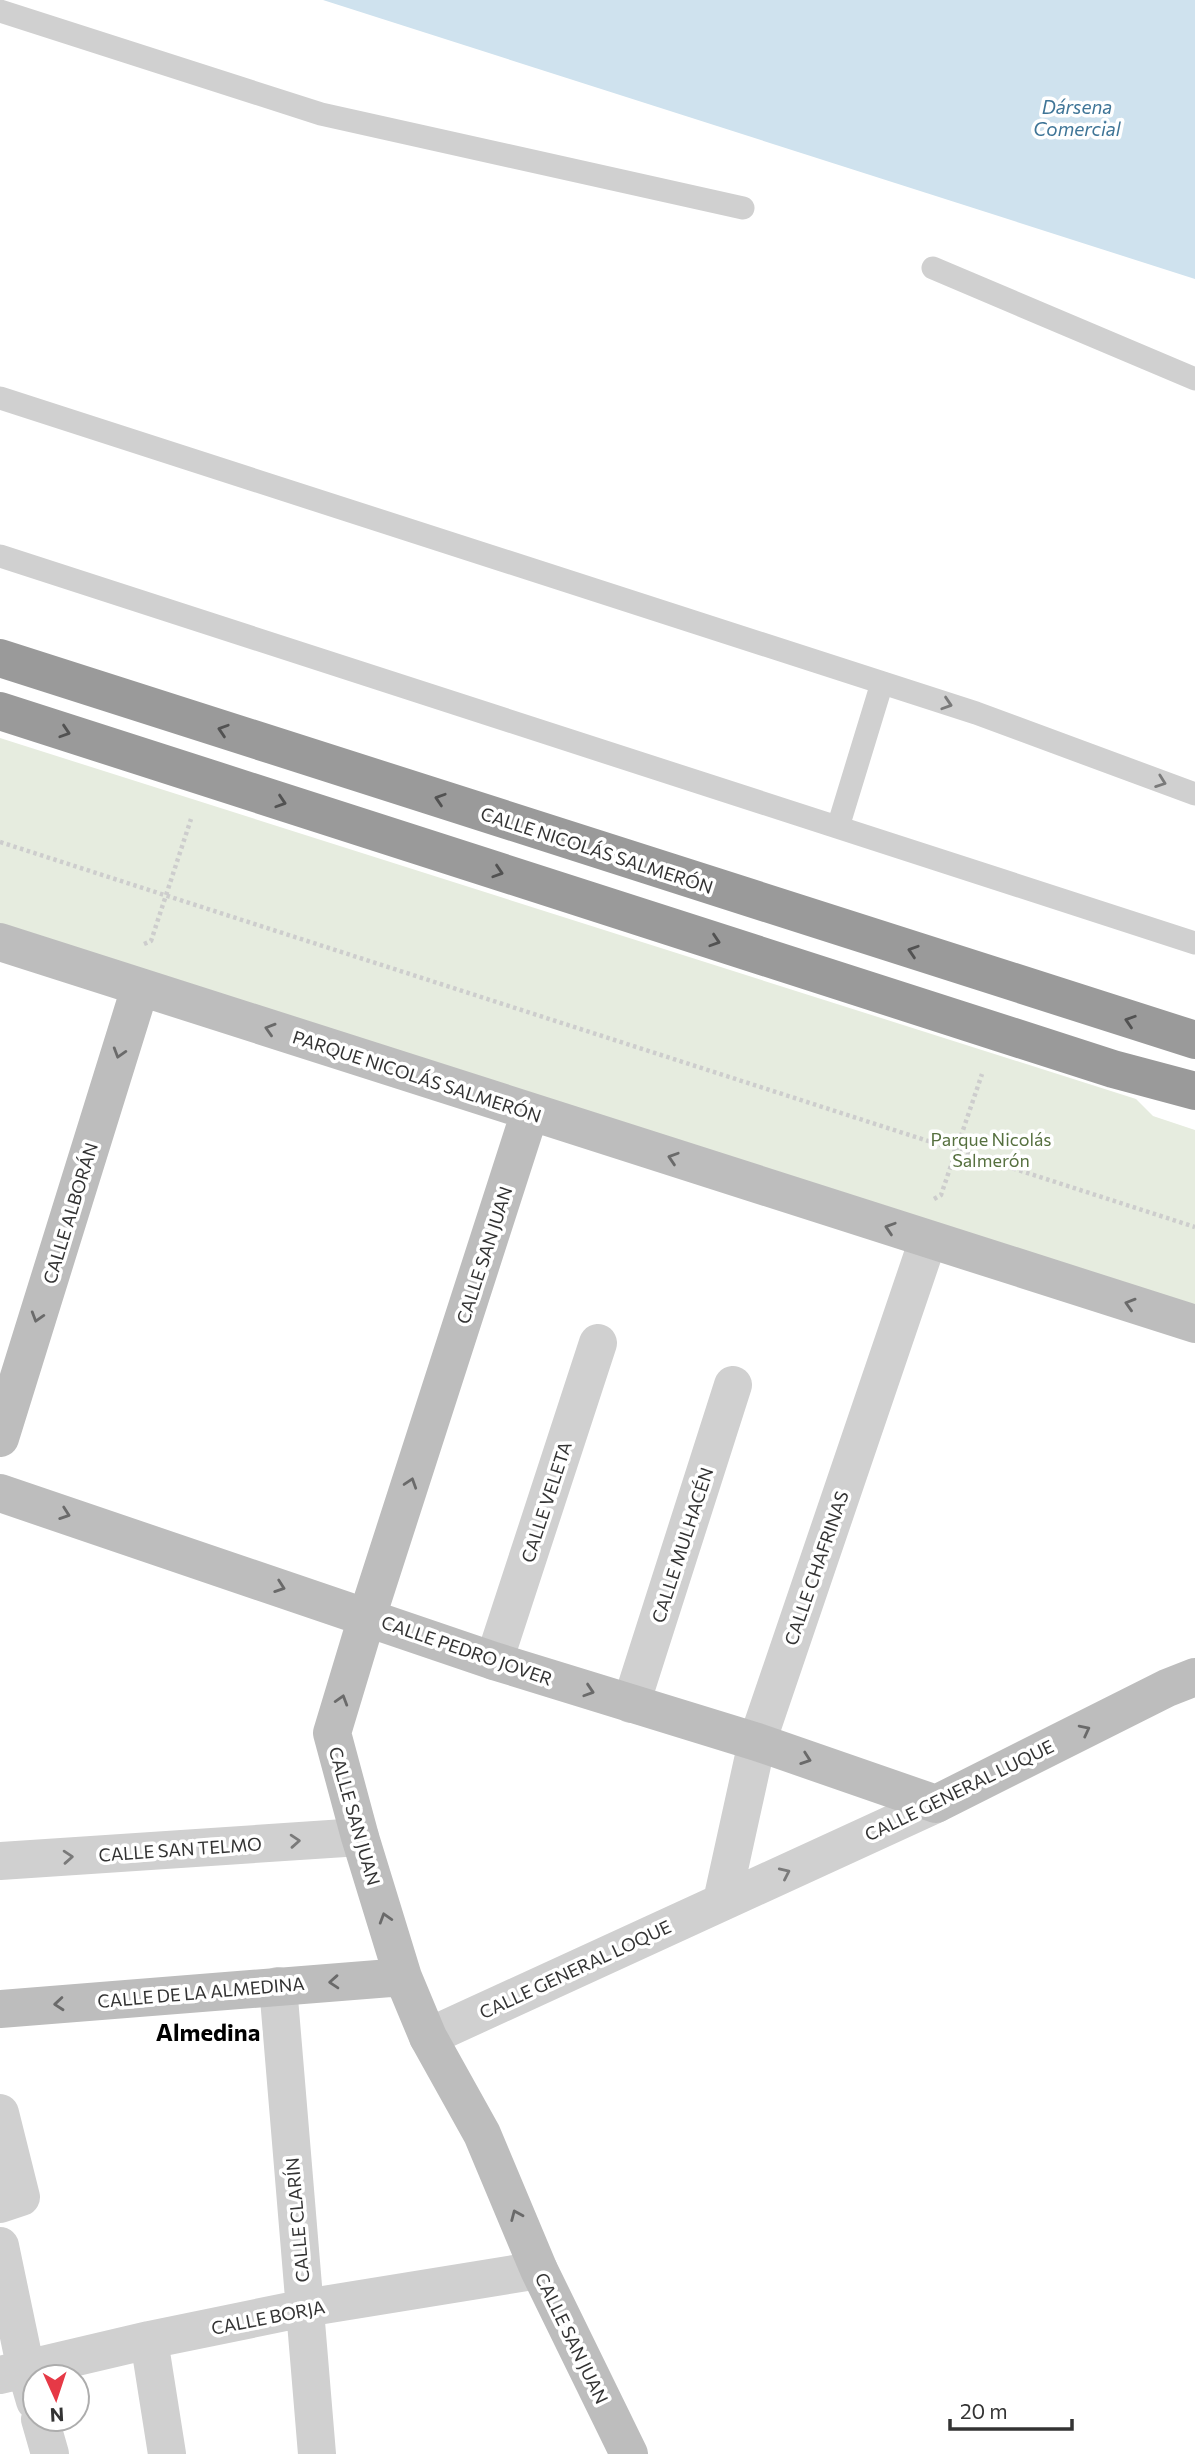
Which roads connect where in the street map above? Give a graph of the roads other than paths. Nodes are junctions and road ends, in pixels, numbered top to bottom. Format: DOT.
graph roads {
  1 [pos="0,11"];
  2 [pos="744,208"];
  3 [pos="933,268"];
  4 [pos="1195,379"];
  5 [pos="0,397"];
  6 [pos="0,556"];
  7 [pos="0,659"];
  8 [pos="882,683"];
  9 [pos="0,711"];
  10 [pos="1195,794"];
  11 [pos="838,827"];
  12 [pos="0,943"];
  13 [pos="1195,943"];
  14 [pos="140,988"];
  15 [pos="1195,1040"];
  16 [pos="1186,1092"];
  17 [pos="530,1112"];
  18 [pos="928,1240"];
  19 [pos="1195,1324"];
  20 [pos="598,1343"];
  21 [pos="733,1385"];
  22 [pos="0,1438"];
  23 [pos="0,1493"];
  24 [pos="367,1617"];
  25 [pos="494,1661"];
  26 [pos="1195,1677"];
  27 [pos="631,1704"];
  28 [pos="757,1742"];
  29 [pos="936,1804"];
  30 [pos="360,1837"];
  31 [pos="0,1861"];
  32 [pos="722,1901"];
  33 [pos="402,1977"];
  34 [pos="278,1986"];
  35 [pos="0,2009"];
  36 [pos="428,2037"];
  37 [pos="0,2113"];
  38 [pos="0,2204"];
  39 [pos="0,2246"];
  40 [pos="539,2270"];
  41 [pos="305,2308"];
  42 [pos="149,2340"];
  43 [pos="20,2382"];
  44 [pos="44,2433"];
  45 [pos="50,2454"];
  46 [pos="167,2454"];
  47 [pos="317,2454"];
  48 [pos="629,2454"];
  1 -- 2 [label="lane"];
  3 -- 4 [label="lane"];
  5 -- 8 [label="lane"];
  6 -- 11 [label="lane"];
  15 -- 7 [label="highway, CALLE NICOLÁS SALMERÓN, one-way"];
  8 -- 10 [label="lane, one-way"];
  8 -- 11 [label="lane"];
  9 -- 16 [label="highway, one-way"];
  11 -- 13 [label="lane"];
  12 -- 14 [label="street, PARQUE NICOLÁS SALMERÓN"];
  17 -- 14 [label="street, PARQUE NICOLÁS SALMERÓN, one-way"];
  14 -- 22 [label="street, CALLE ALBORÁN, one-way"];
  18 -- 17 [label="street, PARQUE NICOLÁS SALMERÓN, one-way"];
  24 -- 17 [label="street, CALLE SAN JUAN, one-way"];
  19 -- 18 [label="street, PARQUE NICOLÁS SALMERÓN, one-way"];
  18 -- 28 [label="street, CALLE CHAFRINAS"];
  20 -- 25 [label="street, CALLE VELETA"];
  21 -- 27 [label="street, CALLE MULHACÉN"];
  23 -- 24 [label="street, CALLE PEDRO JOVER, one-way"];
  24 -- 25 [label="street, CALLE PEDRO JOVER"];
  30 -- 24 [label="street, CALLE SAN JUAN, one-way"];
  25 -- 27 [label="street, CALLE PEDRO JOVER, one-way"];
  29 -- 26 [label="street, CALLE GENERAL LUQUE, one-way"];
  27 -- 28 [label="street, CALLE PEDRO JOVER"];
  28 -- 29 [label="street, CALLE PEDRO JOVER, one-way"];
  28 -- 32 [label="street, CALLE CHAFRINAS"];
  32 -- 29 [label="street, CALLE GENERAL LUQUE, one-way"];
  31 -- 30 [label="street, CALLE SAN TELMO, one-way"];
  33 -- 30 [label="street, CALLE SAN JUAN, one-way"];
  32 -- 36 [label="street, CALLE GENERAL LOQUE"];
  33 -- 34 [label="street, CALLE DE LA ALMEDINA, one-way"];
  33 -- 36 [label="street, CALLE SAN JUAN"];
  34 -- 35 [label="street, CALLE DE LA ALMEDINA, one-way"];
  34 -- 41 [label="street, CALLE CLARÍN"];
  40 -- 36 [label="street, CALLE SAN JUAN, one-way"];
  37 -- 38 [label="street"];
  39 -- 43 [label="street"];
  40 -- 41 [label="street, CALLE BORJA"];
  40 -- 48 [label="street, CALLE SAN JUAN"];
  41 -- 42 [label="street, CALLE BORJA"];
  41 -- 47 [label="street, CALLE CLARÍN"];
  42 -- 43 [label="street, CALLE BORJA"];
  42 -- 46 [label="street"];
  44 -- 45 [label="street"];
}
